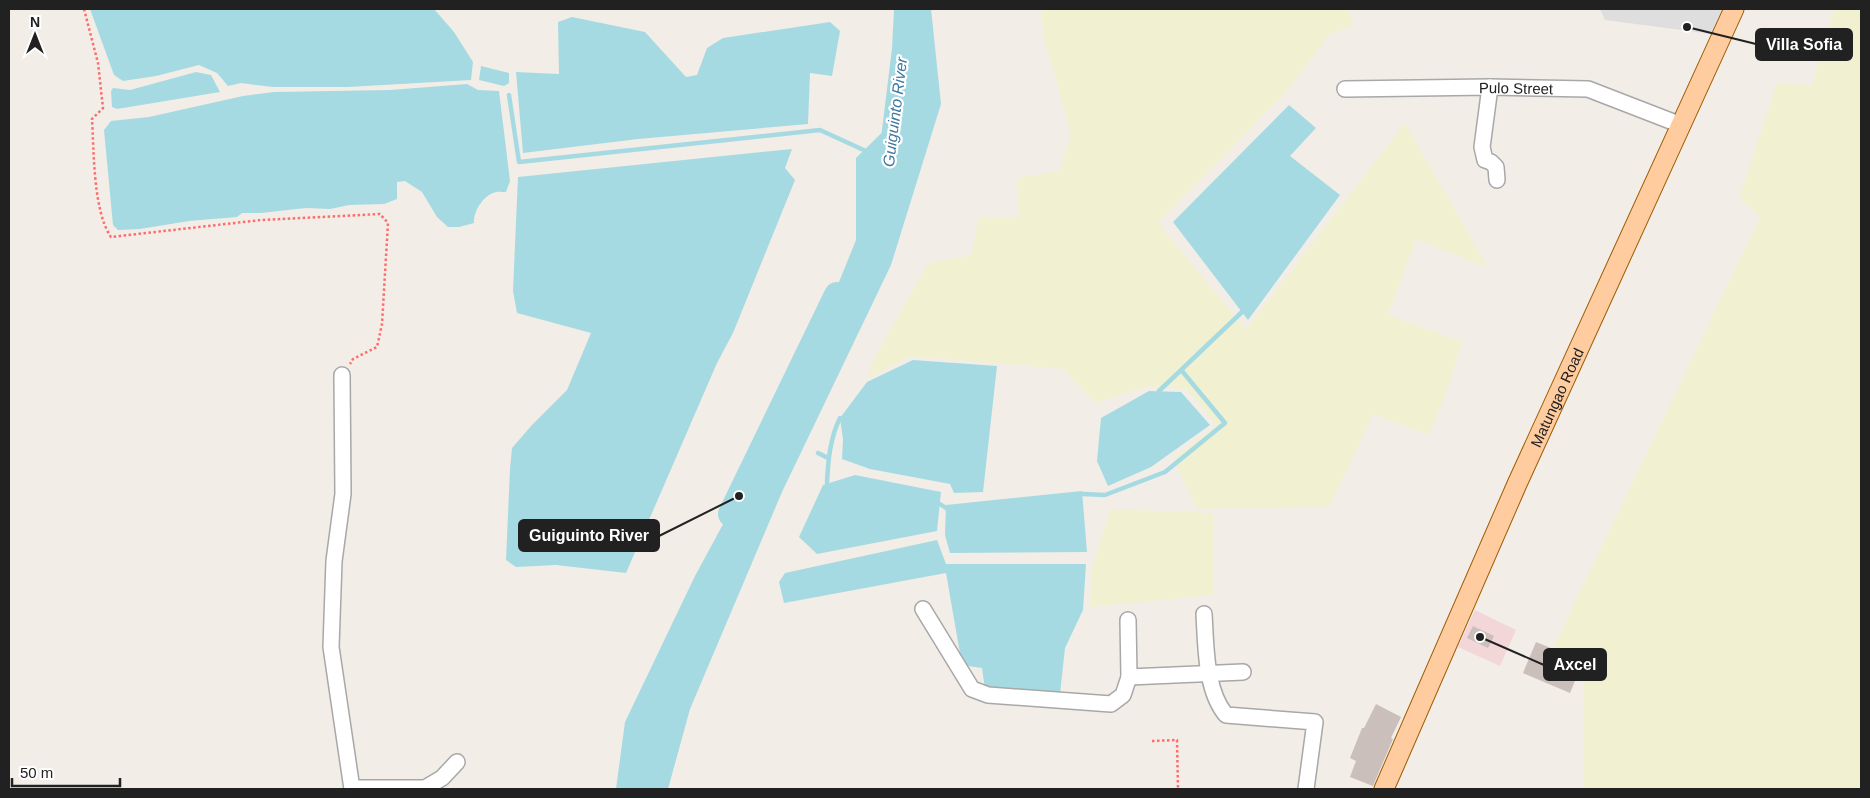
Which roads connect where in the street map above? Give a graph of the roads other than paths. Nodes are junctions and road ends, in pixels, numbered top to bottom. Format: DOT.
graph roads {
  1 [pos="1734,9"];
  2 [pos="1490,88"];
  3 [pos="1345,89"];
  4 [pos="1681,125"];
  5 [pos="1497,180"];
  6 [pos="342,375"];
  7 [pos="923,609"];
  8 [pos="1204,614"];
  9 [pos="1128,620"];
  10 [pos="1244,672"];
  11 [pos="1208,675"];
  12 [pos="1130,677"];
  13 [pos="458,762"];
  14 [pos="353,789"];
  15 [pos="1306,789"];
  16 [pos="1384,789"];
  1 -- 4 [label="main road, Matungao Road"];
  2 -- 3 [label="street, Pulo Street"];
  2 -- 4 [label="street, Pulo Street"];
  2 -- 5 [label="street"];
  4 -- 16 [label="main road, Matungao Road"];
  6 -- 14 [label="street"];
  7 -- 12 [label="street"];
  8 -- 11 [label="street"];
  9 -- 12 [label="street"];
  10 -- 11 [label="street"];
  11 -- 12 [label="street"];
  11 -- 15 [label="street"];
  13 -- 14 [label="street"];
}
